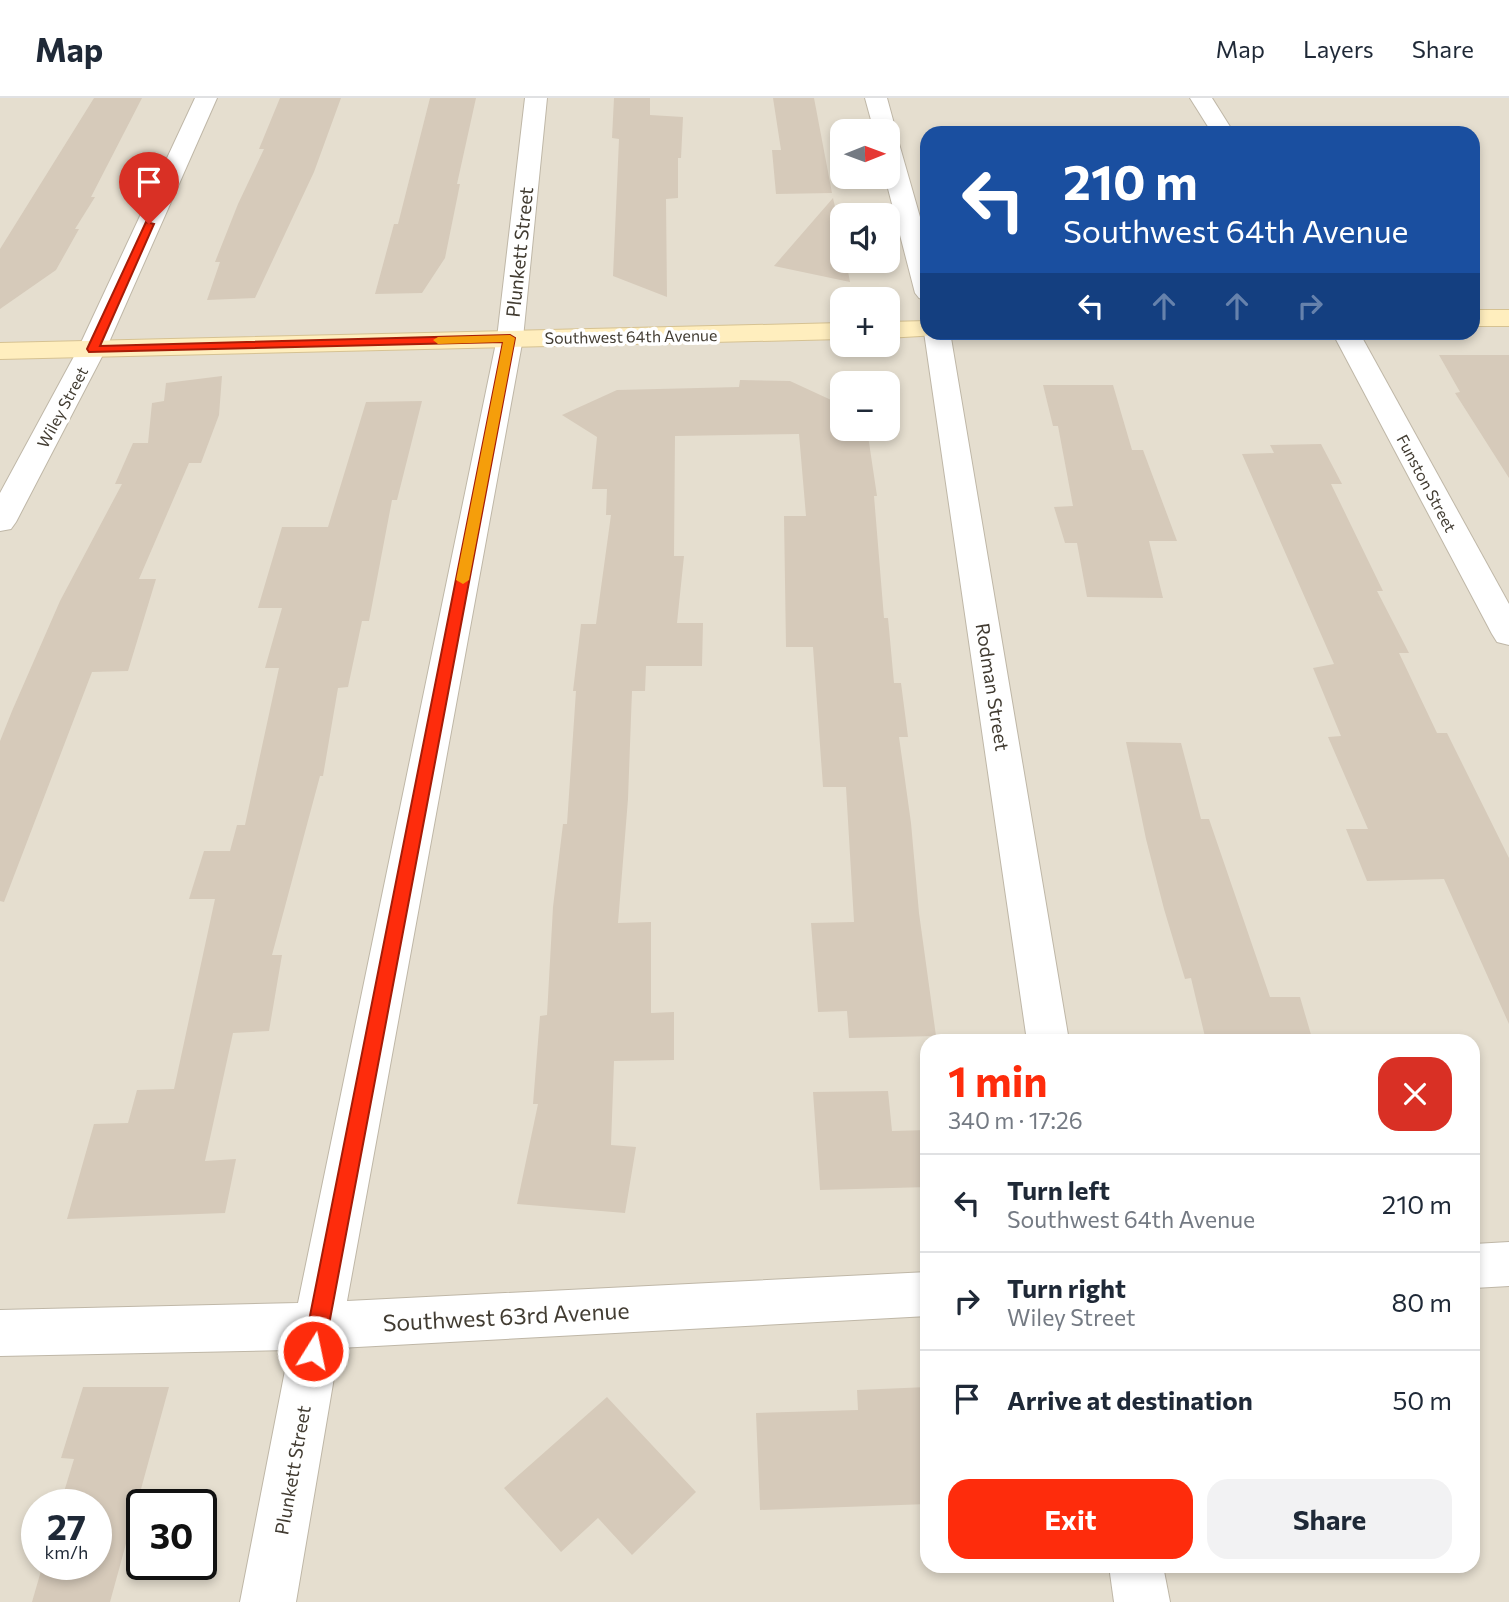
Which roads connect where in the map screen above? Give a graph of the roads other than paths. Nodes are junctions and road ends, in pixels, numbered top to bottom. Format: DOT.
graph roads {
  1 [pos="206,98"];
  2 [pos="537,98"];
  3 [pos="876,98"];
  4 [pos="1201,98"];
  5 [pos="882,119"];
  6 [pos="1219,126"];
  7 [pos="900,189"];
  8 [pos="920,263"];
  9 [pos="1480,318"];
  10 [pos="1509,318"];
  11 [pos="920,329"];
  12 [pos="900,330"];
  13 [pos="830,331"];
  14 [pos="510,338"];
  15 [pos="938,340"];
  16 [pos="1349,340"];
  17 [pos="93,349"];
  18 [pos="0,351"];
  19 [pos="0,522"];
  20 [pos="1509,634"];
  21 [pos="1047,1034"];
  22 [pos="1509,1264"];
  23 [pos="1480,1266"];
  24 [pos="920,1294"];
  25 [pos="318,1325"];
  26 [pos="0,1333"];
  27 [pos="1137,1573"];
  28 [pos="268,1602"];
  29 [pos="1142,1602"];
  1 -- 17 [label="street, Wiley Street"];
  2 -- 14 [label="street, Plunkett Street"];
  3 -- 5 [label="street"];
  4 -- 6 [label="street"];
  7 -- 8 [label="street"];
  9 -- 10 [label="street"];
  11 -- 12 [label="street"];
  13 -- 14 [label="street, Southwest 64th Avenue"];
  14 -- 17 [label="street, Southwest 64th Avenue"];
  14 -- 25 [label="street, Plunkett Street"];
  15 -- 21 [label="street, Rodman Street"];
  16 -- 20 [label="street, Funston Street"];
  17 -- 18 [label="street, Southwest 64th Avenue"];
  17 -- 19 [label="street, Wiley Street"];
  22 -- 23 [label="street"];
  24 -- 25 [label="street, Southwest 63rd Avenue"];
  25 -- 26 [label="street, Southwest 63rd Avenue"];
  25 -- 28 [label="street, Plunkett Street"];
  27 -- 29 [label="street"];
}
